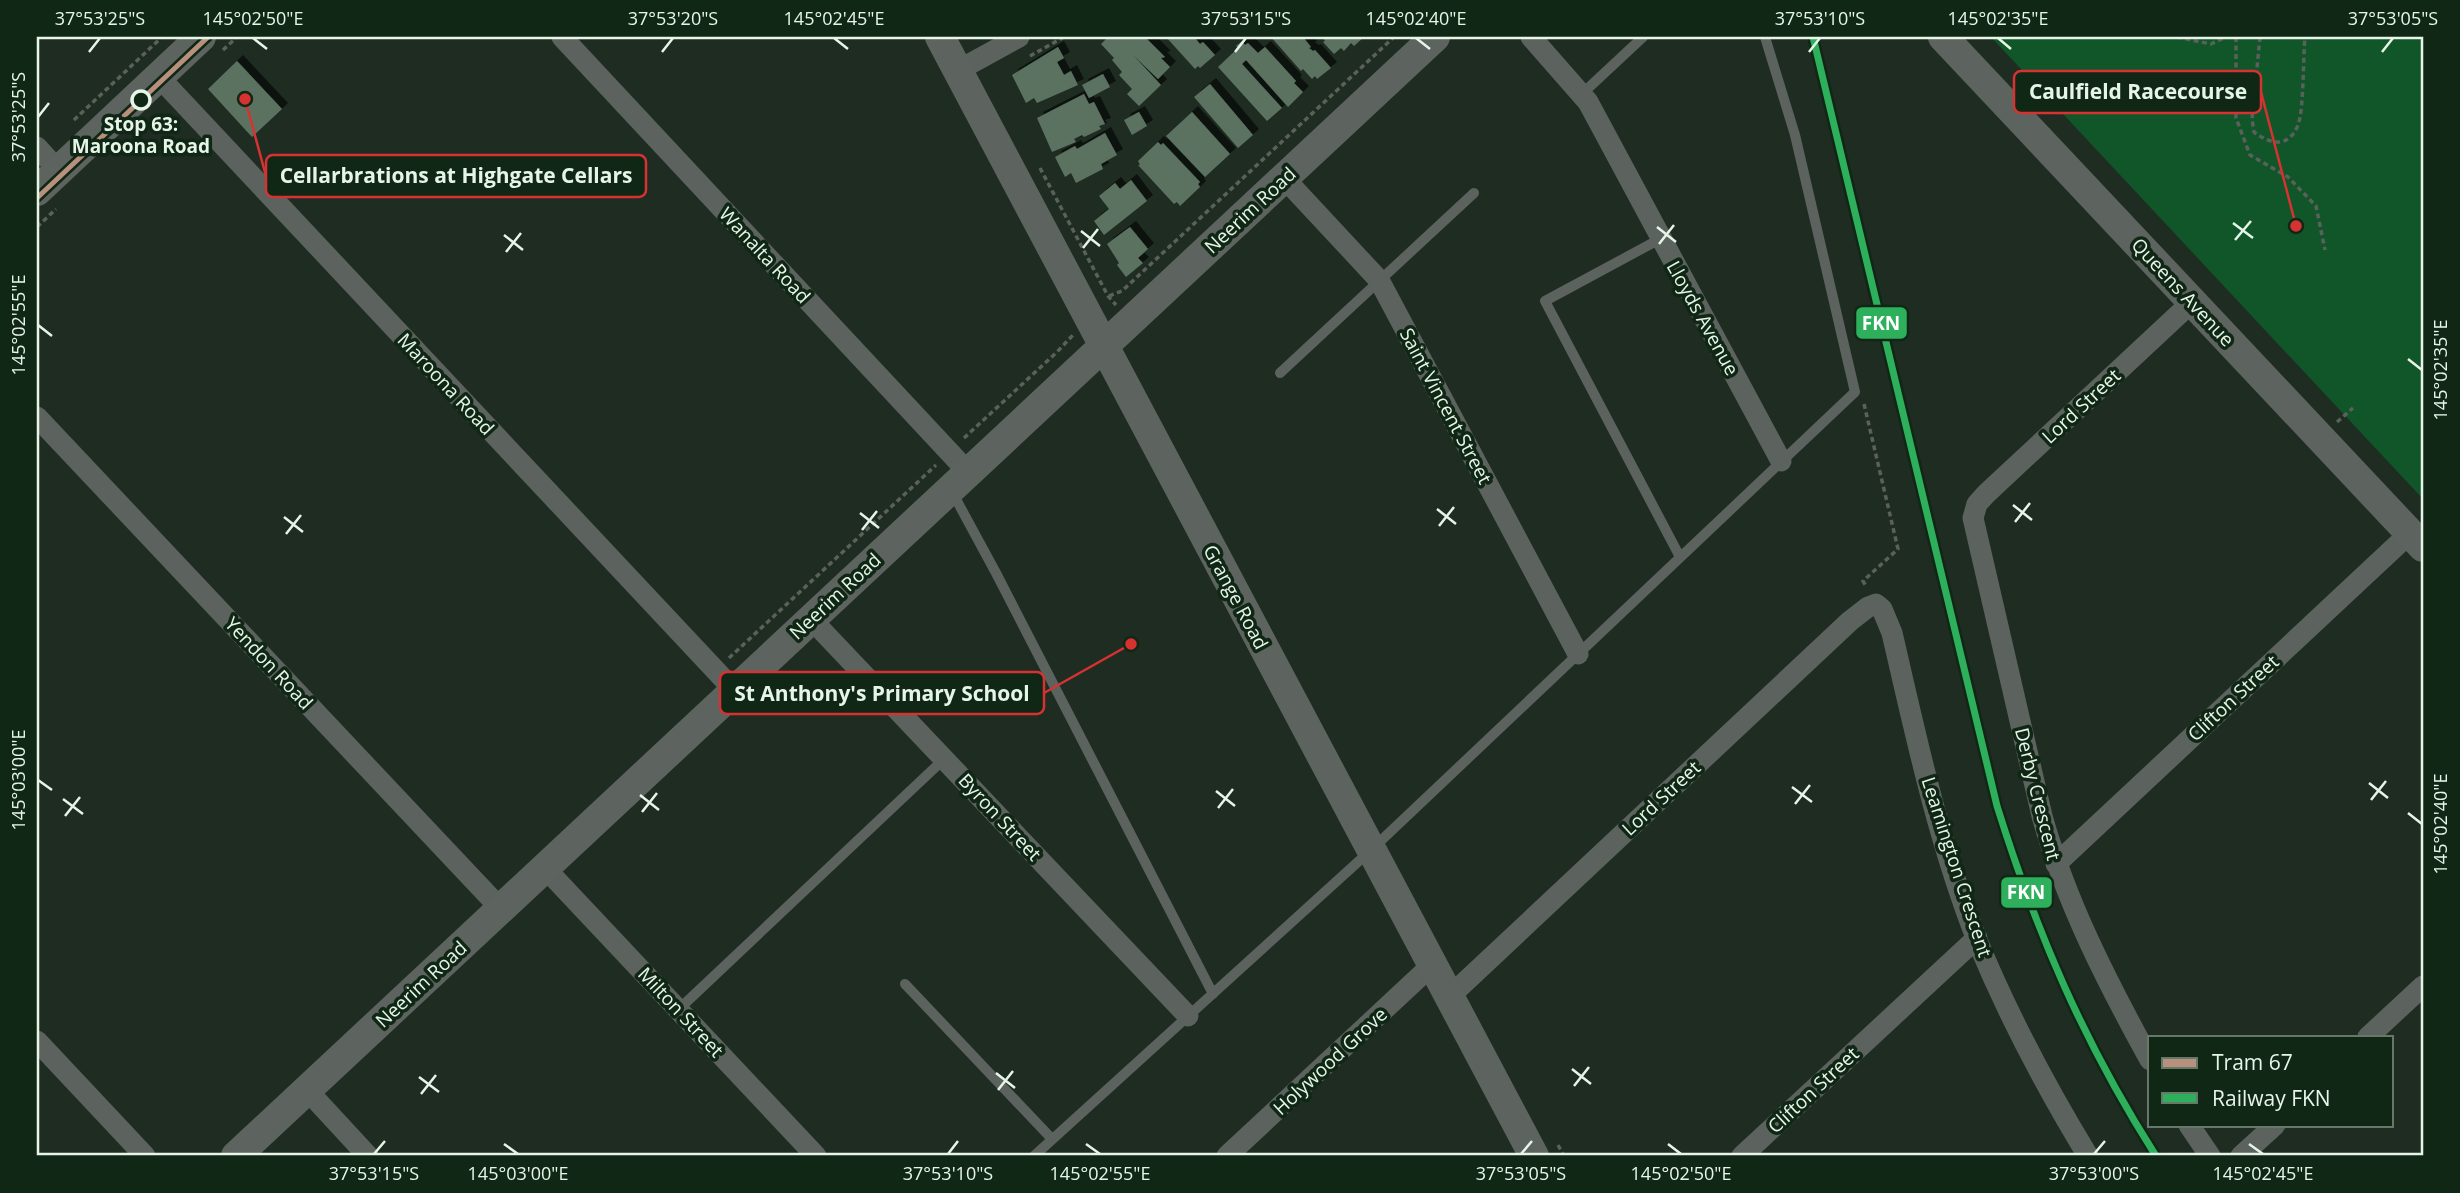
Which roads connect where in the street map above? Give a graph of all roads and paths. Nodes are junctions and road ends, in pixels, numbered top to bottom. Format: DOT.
graph roads {
  1 [pos="162,37"];
  2 [pos="201,37"];
  3 [pos="562,37"];
  4 [pos="940,37"];
  5 [pos="1019,37"];
  6 [pos="1394,37"];
  7 [pos="1435,37"];
  8 [pos="1531,37"];
  9 [pos="1643,37"];
  10 [pos="1765,37"];
  11 [pos="1943,37"];
  12 [pos="2177,37"];
  13 [pos="2226,37"];
  14 [pos="2236,37"];
  15 [pos="2260,37"];
  16 [pos="2305,37"];
  17 [pos="957,71"];
  18 [pos="159,77"];
  19 [pos="1583,93"];
  20 [pos="71,123"];
  21 [pos="37,147"];
  22 [pos="58,170"];
  23 [pos="1284,178"];
  24 [pos="37,191"];
  25 [pos="1474,193"];
  26 [pos="1660,239"];
  27 [pos="2325,250"];
  28 [pos="1379,280"];
  29 [pos="2192,302"];
  30 [pos="1088,318"];
  31 [pos="1103,346"];
  32 [pos="1280,373"];
  33 [pos="1855,392"];
  34 [pos="2353,408"];
  35 [pos="2345,415"];
  36 [pos="37,417"];
  37 [pos="1781,461"];
  38 [pos="956,471"];
  39 [pos="1973,512"];
  40 [pos="2416,540"];
  41 [pos="1680,557"];
  42 [pos="1876,604"];
  43 [pos="811,619"];
  44 [pos="1578,654"];
  45 [pos="725,681"];
  46 [pos="944,759"];
  47 [pos="1370,851"];
  48 [pos="2056,864"];
  49 [pos="545,869"];
  50 [pos="501,909"];
  51 [pos="1976,937"];
  52 [pos="1432,965"];
  53 [pos="905,984"];
  54 [pos="2423,986"];
  55 [pos="1213,994"];
  56 [pos="1449,997"];
  57 [pos="678,1010"];
  58 [pos="1188,1016"];
  59 [pos="2369,1036"];
  60 [pos="37,1041"];
  61 [pos="2148,1056"];
  62 [pos="307,1090"];
  63 [pos="2190,1126"];
  64 [pos="2273,1126"];
  65 [pos="1052,1139"];
  66 [pos="145,1156"];
  67 [pos="236,1156"];
  68 [pos="368,1156"];
  69 [pos="816,1156"];
  70 [pos="1034,1156"];
  71 [pos="1227,1156"];
  72 [pos="1534,1156"];
  73 [pos="1742,1156"];
  74 [pos="2088,1156"];
  75 [pos="2210,1156"];
  76 [pos="2241,1156"];
  1 -- 20 [label="path"];
  2 -- 18 [label="main road"];
  3 -- 38 [label="street, Wanalta Road"];
  4 -- 17 [label="main road, Grange Road"];
  5 -- 17 [label="street"];
  6 -- 30 [label="path"];
  7 -- 23 [label="main road, Neerim Road"];
  8 -- 19 [label="street, Lloyds Avenue"];
  9 -- 19 [label="lane"];
  10 -- 33 [label="lane"];
  11 -- 29 [label="main road, Queens Avenue"];
  12 -- 13 [label="path"];
  14 -- 27 [label="path"];
  15 -- 16 [label="path"];
  17 -- 30 [label="main road, Grange Road"];
  18 -- 22 [label="main road"];
  18 -- 45 [label="street, Maroona Road"];
  19 -- 26 [label="street, Lloyds Avenue"];
  21 -- 22 [label="street"];
  22 -- 24 [label="main road"];
  23 -- 28 [label="street, Saint Vincent Street"];
  23 -- 31 [label="main road, Neerim Road"];
  25 -- 28 [label="lane"];
  26 -- 37 [label="street, Lloyds Avenue"];
  26 -- 41 [label="lane"];
  28 -- 32 [label="lane"];
  28 -- 44 [label="street, Saint Vincent Street"];
  29 -- 39 [label="street, Lord Street"];
  29 -- 40 [label="main road, Queens Avenue"];
  30 -- 31 [label="main road, Grange Road"];
  30 -- 38 [label="path"];
  31 -- 38 [label="main road, Neerim Road"];
  31 -- 47 [label="main road, Grange Road"];
  33 -- 37 [label="lane"];
  33 -- 42 [label="path"];
  34 -- 35 [label="path"];
  36 -- 50 [label="street, Yendon Road"];
  37 -- 41 [label="lane"];
  38 -- 43 [label="main road, Neerim Road"];
  38 -- 45 [label="path"];
  38 -- 55 [label="lane"];
  39 -- 48 [label="street, Derby Crescent"];
  40 -- 48 [label="street, Clifton Street"];
  41 -- 44 [label="lane"];
  42 -- 51 [label="street, Leamington Crescent"];
  42 -- 56 [label="street, Lord Street"];
  43 -- 45 [label="main road, Neerim Road"];
  43 -- 46 [label="street, Byron Street"];
  44 -- 47 [label="lane"];
  45 -- 49 [label="main road, Neerim Road"];
  46 -- 57 [label="lane"];
  46 -- 58 [label="street, Byron Street"];
  47 -- 52 [label="main road, Grange Road"];
  47 -- 55 [label="lane"];
  48 -- 61 [label="street, Derby Crescent"];
  49 -- 50 [label="main road, Neerim Road"];
  49 -- 57 [label="street, Milton Street"];
  50 -- 62 [label="main road, Neerim Road"];
  51 -- 73 [label="street, Clifton Street"];
  51 -- 74 [label="street, Leamington Crescent"];
  52 -- 56 [label="main road, Grange Road"];
  52 -- 71 [label="street, Holywood Grove"];
  53 -- 65 [label="lane"];
  54 -- 59 [label="street"];
  55 -- 58 [label="lane"];
  56 -- 72 [label="main road, Grange Road"];
  57 -- 69 [label="street, Milton Street"];
  58 -- 65 [label="lane"];
  60 -- 66 [label="street"];
  62 -- 67 [label="main road, Neerim Road"];
  62 -- 68 [label="street"];
  63 -- 75 [label="street"];
  64 -- 76 [label="street"];
  65 -- 70 [label="lane"];
}
